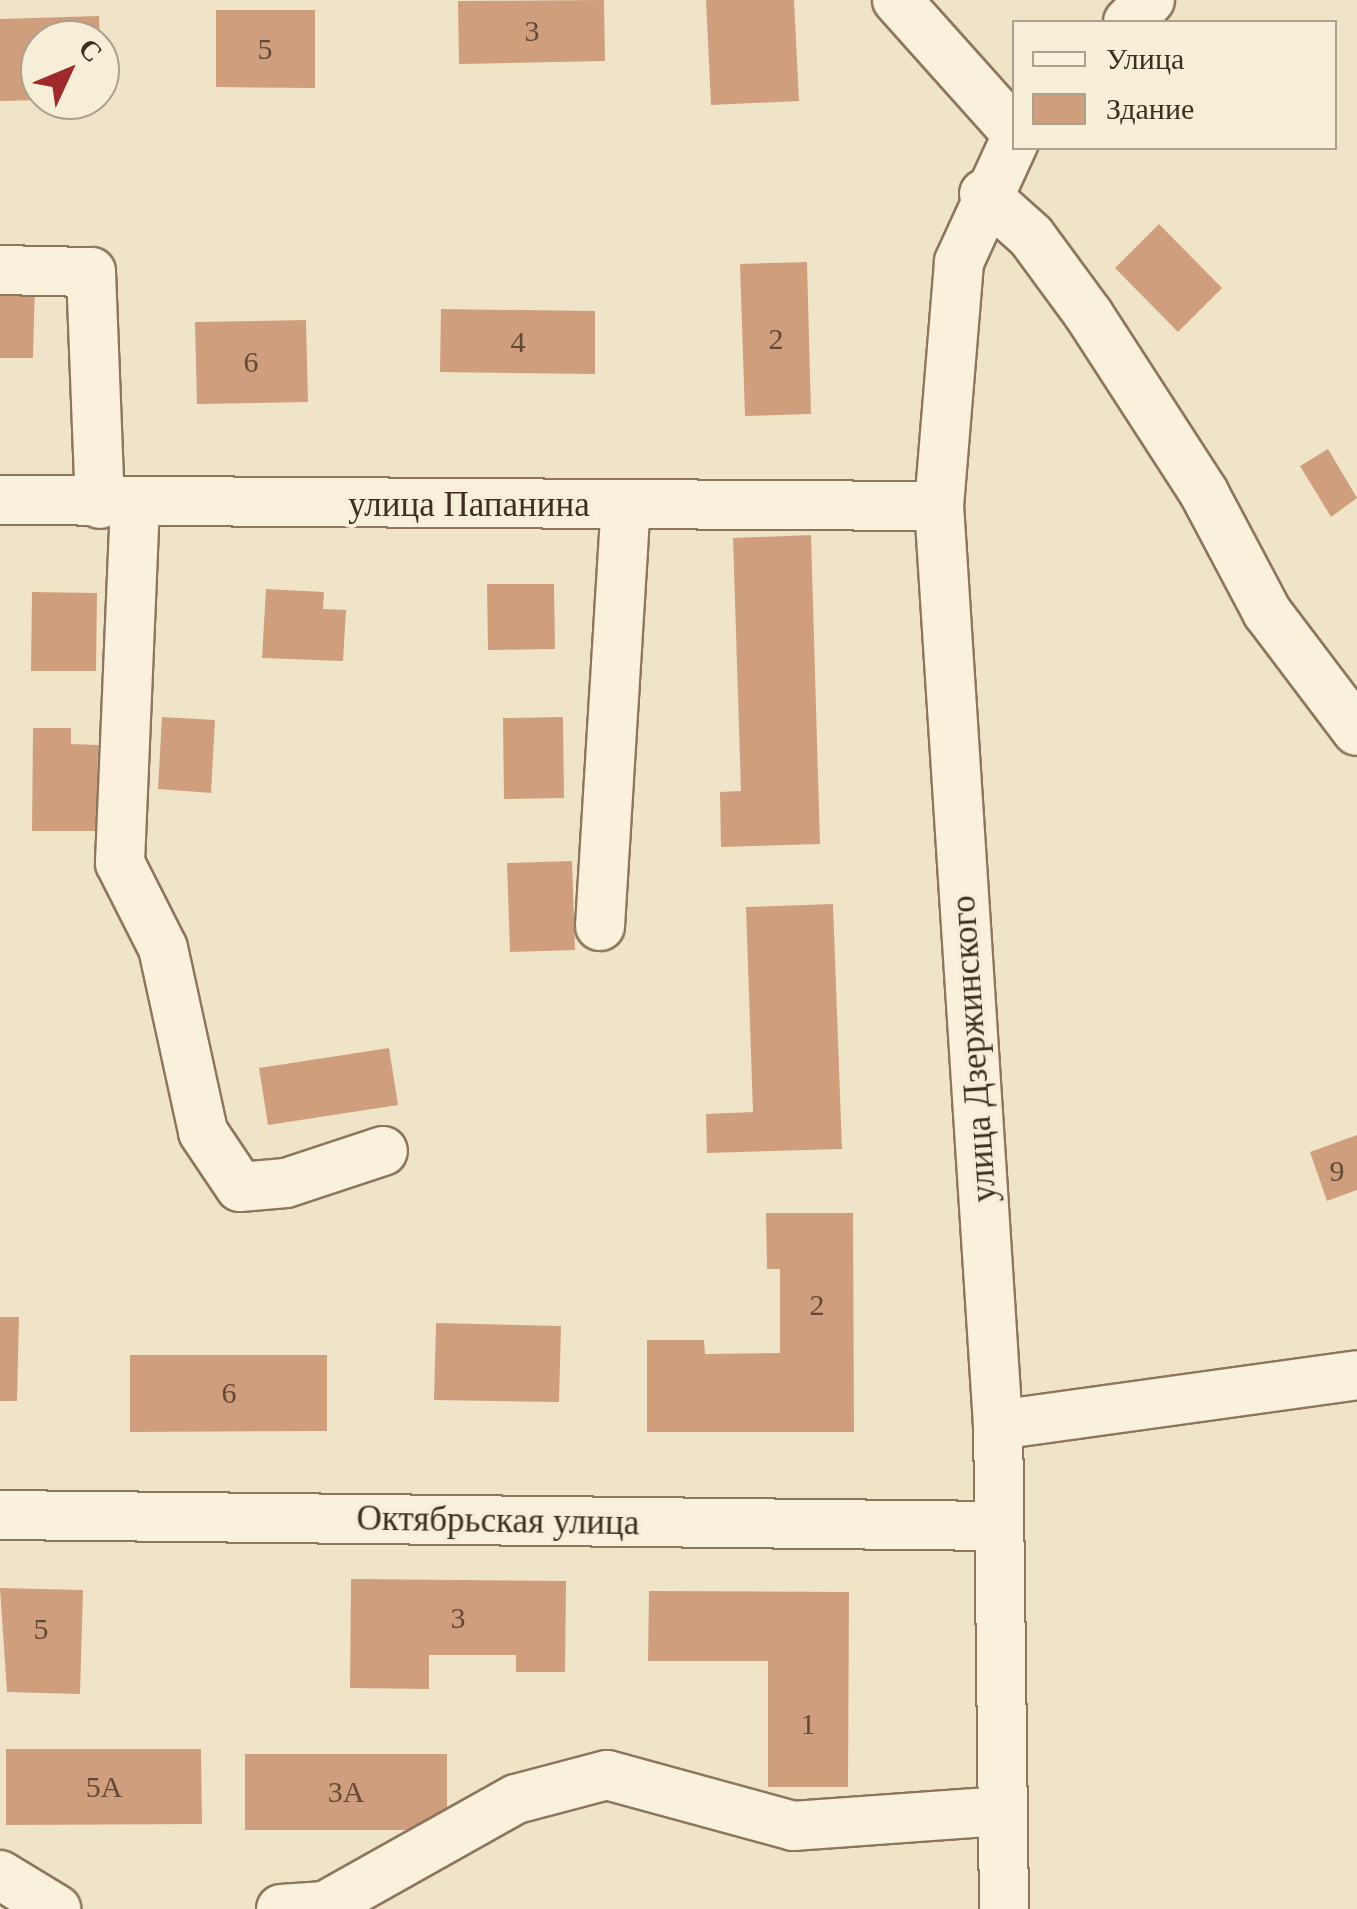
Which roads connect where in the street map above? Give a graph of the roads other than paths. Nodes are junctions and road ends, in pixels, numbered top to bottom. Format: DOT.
graph roads {
  1 [pos="897,0"];
  2 [pos="1150,0"];
  3 [pos="1130,20"];
  4 [pos="1012,129"];
  5 [pos="1012,145"];
  6 [pos="984,194"];
  7 [pos="0,270"];
  8 [pos="0,500"];
  9 [pos="118,504"];
  10 [pos="626,505"];
  11 [pos="939,506"];
  12 [pos="1357,732"];
  13 [pos="600,926"];
  14 [pos="383,1151"];
  15 [pos="1357,1376"];
  16 [pos="998,1425"];
  17 [pos="0,1515"];
  18 [pos="997,1526"];
  19 [pos="1002,1810"];
  20 [pos="0,1875"];
  21 [pos="56,1909"];
  22 [pos="280,1909"];
  23 [pos="1004,1909"];
  1 -- 4 [label="street"];
  2 -- 3 [label="street"];
  5 -- 6 [label="street, улица Дзержинского"];
  6 -- 11 [label="street, улица Дзержинского"];
  6 -- 12 [label="street"];
  7 -- 9 [label="street"];
  8 -- 9 [label="street, улица Папанина"];
  9 -- 10 [label="street, улица Папанина"];
  9 -- 14 [label="street"];
  10 -- 11 [label="street, улица Папанина"];
  10 -- 13 [label="street"];
  11 -- 16 [label="street, улица Дзержинского"];
  15 -- 16 [label="street"];
  16 -- 18 [label="street, улица Дзержинского"];
  17 -- 18 [label="street, Октябрьская улица"];
  18 -- 19 [label="street, улица Дзержинского"];
  19 -- 22 [label="street"];
  19 -- 23 [label="street, улица Дзержинского"];
  20 -- 21 [label="street"];
}
